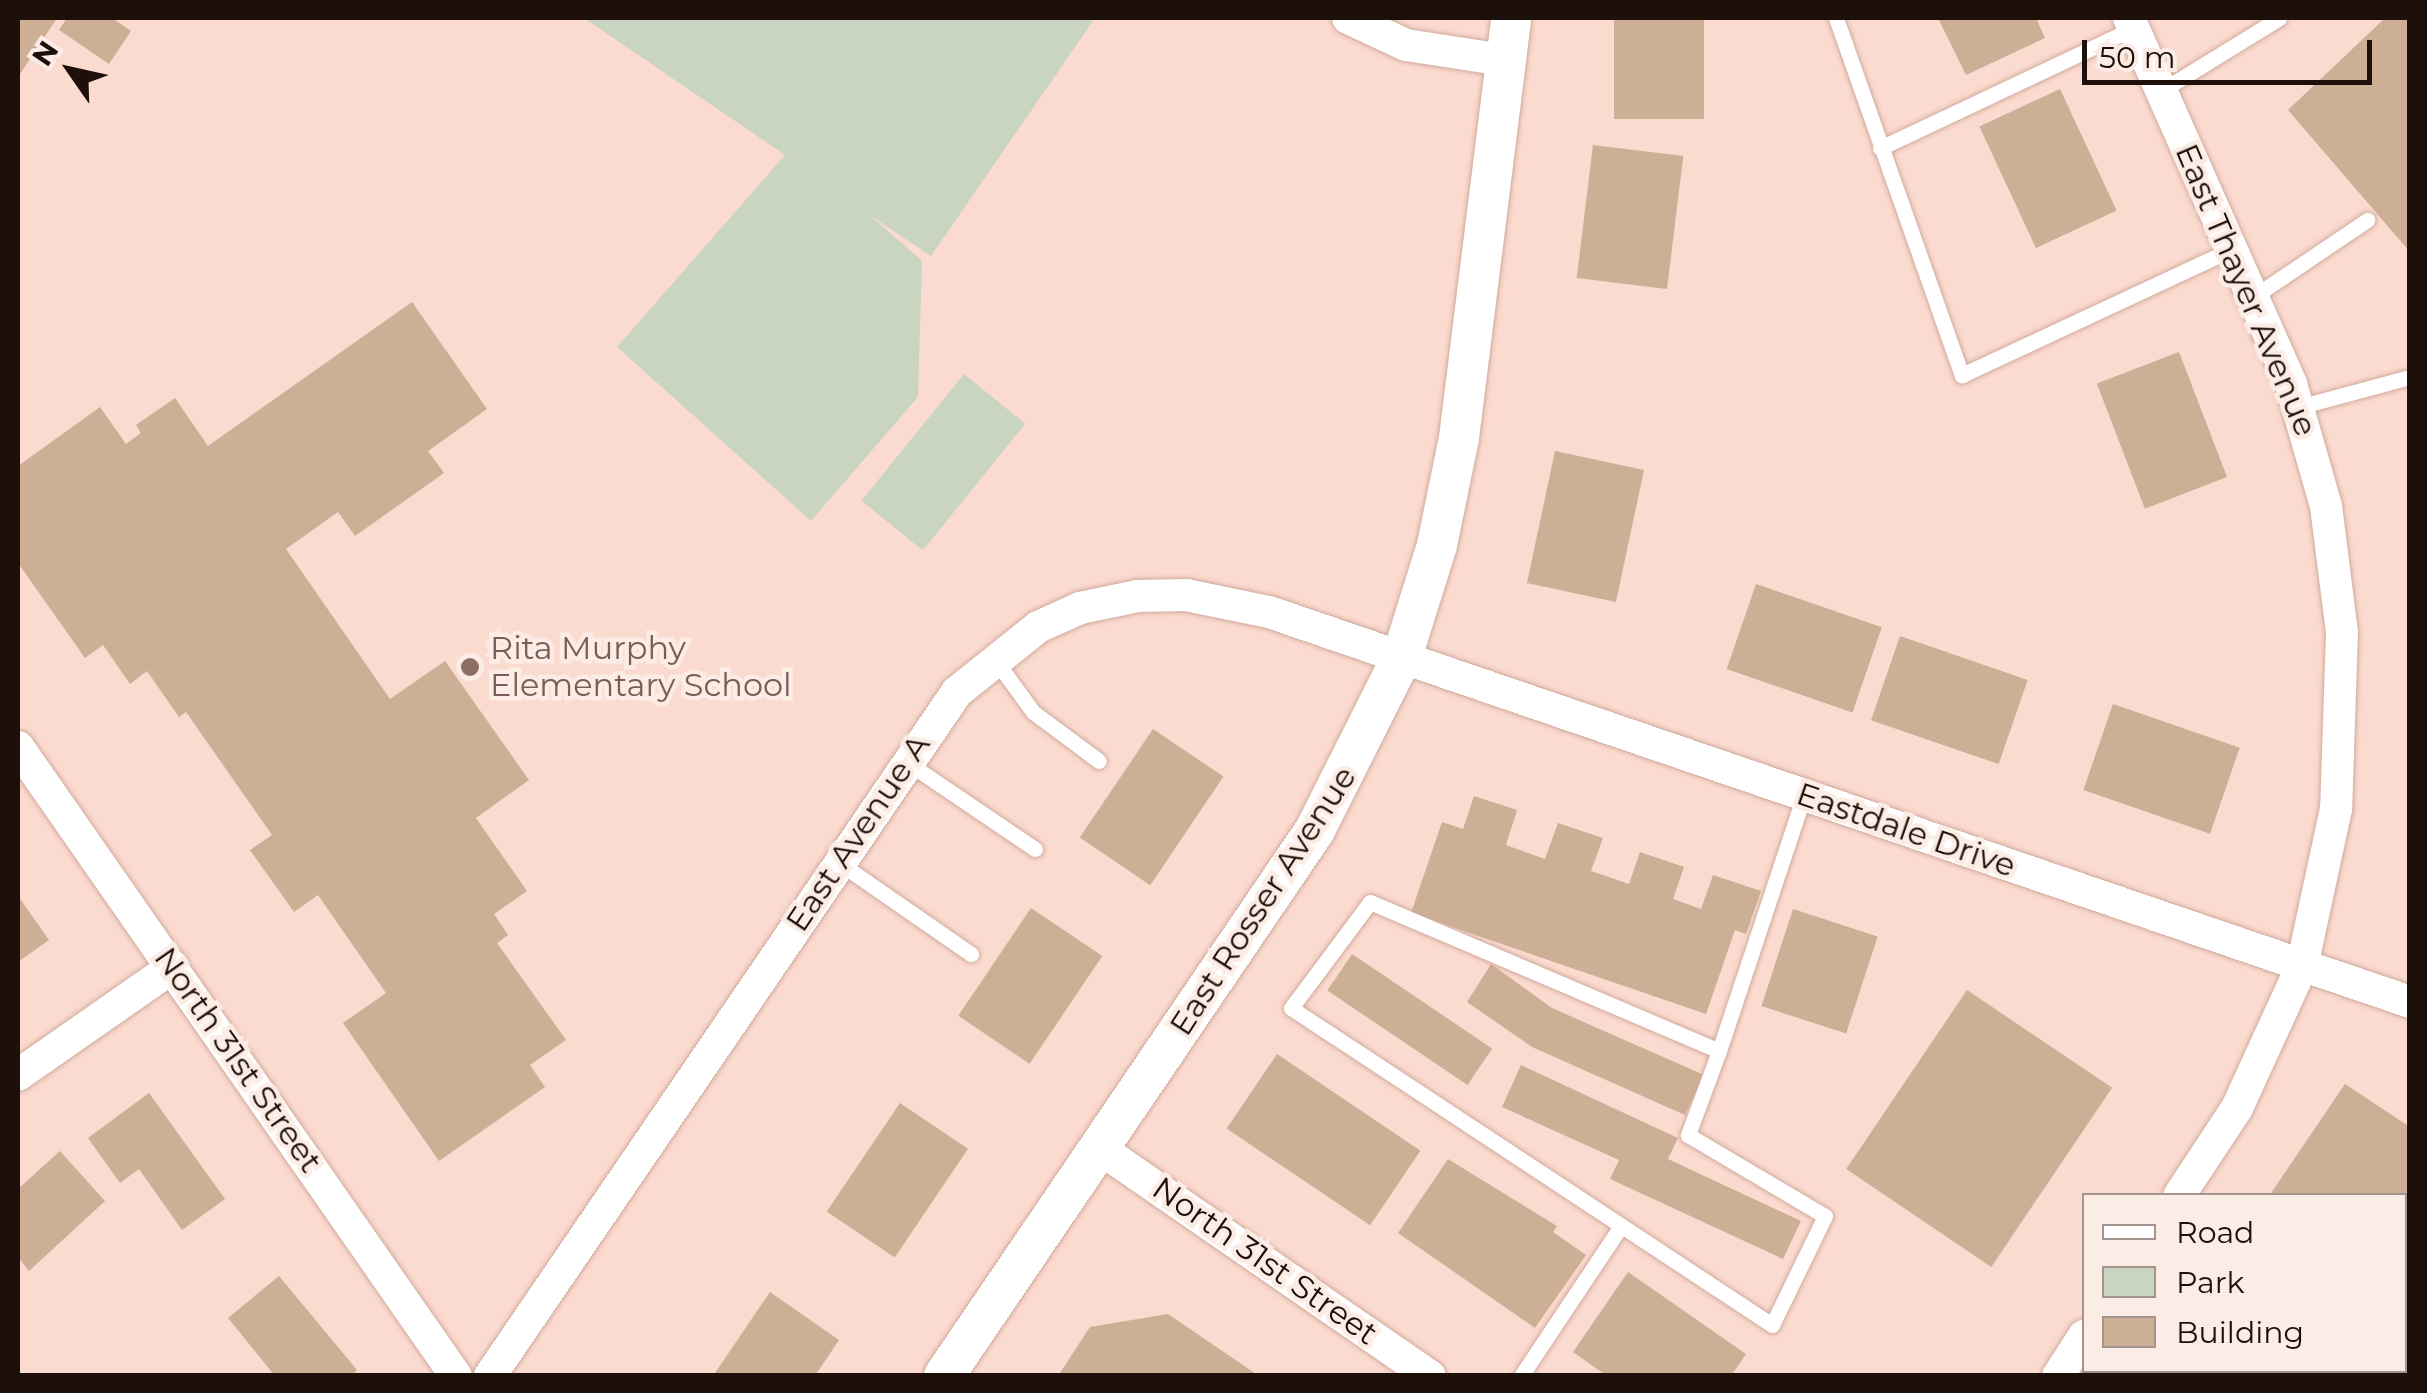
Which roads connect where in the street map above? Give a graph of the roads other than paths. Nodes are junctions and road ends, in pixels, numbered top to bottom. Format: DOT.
graph roads {
  1 [pos="1348,18"];
  2 [pos="1511,18"];
  3 [pos="1836,18"];
  4 [pos="2279,18"];
  5 [pos="2131,23"];
  6 [pos="1504,60"];
  7 [pos="2162,90"];
  8 [pos="1880,148"];
  9 [pos="2367,220"];
  10 [pos="2232,249"];
  11 [pos="2253,296"];
  12 [pos="2410,377"];
  13 [pos="2298,408"];
  14 [pos="993,658"];
  15 [pos="1402,658"];
  16 [pos="18,747"];
  17 [pos="1099,761"];
  18 [pos="905,762"];
  19 [pos="1804,795"];
  20 [pos="1035,849"];
  21 [pos="838,862"];
  22 [pos="971,954"];
  23 [pos="173,966"];
  24 [pos="2302,966"];
  25 [pos="2410,1002"];
  26 [pos="1719,1050"];
  27 [pos="18,1075"];
  28 [pos="1100,1148"];
  29 [pos="2181,1193"];
  30 [pos="1621,1226"];
  31 [pos="2082,1339"];
  32 [pos="456,1376"];
  33 [pos="490,1376"];
  34 [pos="944,1376"];
  35 [pos="1430,1376"];
  36 [pos="1521,1376"];
  37 [pos="2058,1376"];
  1 -- 6 [label="street"];
  2 -- 6 [label="street, East Rosser Avenue"];
  3 -- 8 [label="lane"];
  4 -- 7 [label="lane"];
  5 -- 7 [label="street, East Thayer Avenue"];
  5 -- 8 [label="lane"];
  6 -- 15 [label="street, East Rosser Avenue"];
  7 -- 10 [label="street, East Thayer Avenue"];
  8 -- 10 [label="lane"];
  9 -- 11 [label="lane"];
  10 -- 11 [label="street, East Thayer Avenue"];
  11 -- 13 [label="street, East Thayer Avenue"];
  12 -- 13 [label="lane"];
  13 -- 24 [label="street, East Thayer Avenue"];
  14 -- 15 [label="street, East Avenue A"];
  14 -- 17 [label="lane"];
  14 -- 18 [label="street, East Avenue A"];
  15 -- 19 [label="street, Eastdale Drive"];
  15 -- 28 [label="street, East Rosser Avenue"];
  16 -- 23 [label="street, North 31st Street"];
  18 -- 20 [label="lane"];
  18 -- 21 [label="street, East Avenue A"];
  19 -- 24 [label="street, Eastdale Drive"];
  19 -- 26 [label="lane"];
  21 -- 22 [label="lane"];
  21 -- 33 [label="street, East Avenue A"];
  23 -- 27 [label="street"];
  23 -- 32 [label="street, North 31st Street"];
  24 -- 25 [label="street, Eastdale Drive"];
  24 -- 29 [label="street, East Thayer Avenue"];
  26 -- 30 [label="lane"];
  26 -- 30 [label="lane"];
  28 -- 34 [label="street, East Rosser Avenue"];
  28 -- 35 [label="street, North 31st Street"];
  30 -- 36 [label="lane"];
  31 -- 37 [label="street"];
}
